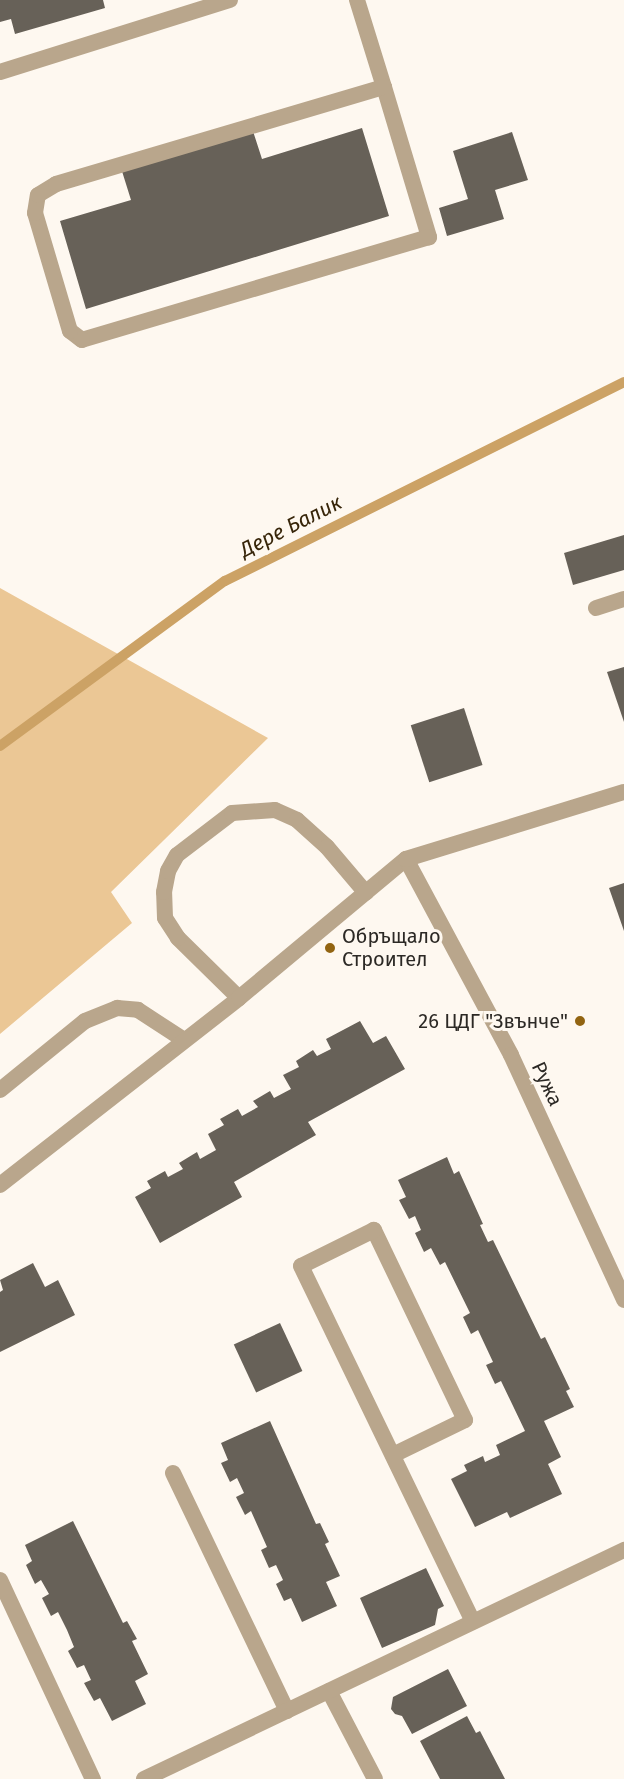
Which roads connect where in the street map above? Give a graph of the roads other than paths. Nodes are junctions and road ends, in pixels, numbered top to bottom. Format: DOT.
graph roads {
  1 [pos="230,0"];
  2 [pos="357,0"];
  3 [pos="0,72"];
  4 [pos="384,87"];
  5 [pos="624,599"];
  6 [pos="596,608"];
  7 [pos="624,792"];
  8 [pos="406,859"];
  9 [pos="366,892"];
  10 [pos="239,998"];
  11 [pos="184,1040"];
  12 [pos="0,1090"];
  13 [pos="0,1185"];
  14 [pos="624,1300"];
  15 [pos="393,1455"];
  16 [pos="173,1473"];
  17 [pos="624,1550"];
  18 [pos="0,1580"];
  19 [pos="473,1622"];
  20 [pos="329,1691"];
  21 [pos="287,1711"];
  22 [pos="93,1779"];
  23 [pos="144,1779"];
  24 [pos="375,1779"];
  1 -- 3 [label="street"];
  2 -- 4 [label="street"];
  4 -- 4 [label="street"];
  5 -- 6 [label="street"];
  7 -- 8 [label="street"];
  8 -- 9 [label="street"];
  8 -- 14 [label="street, Ружа"];
  9 -- 10 [label="street"];
  9 -- 10 [label="street"];
  10 -- 11 [label="street"];
  11 -- 12 [label="street"];
  11 -- 13 [label="street"];
  15 -- 15 [label="street"];
  15 -- 19 [label="street"];
  16 -- 21 [label="street"];
  17 -- 19 [label="street"];
  18 -- 22 [label="street"];
  19 -- 20 [label="street"];
  20 -- 21 [label="street"];
  20 -- 24 [label="street"];
  21 -- 23 [label="street"];
}
